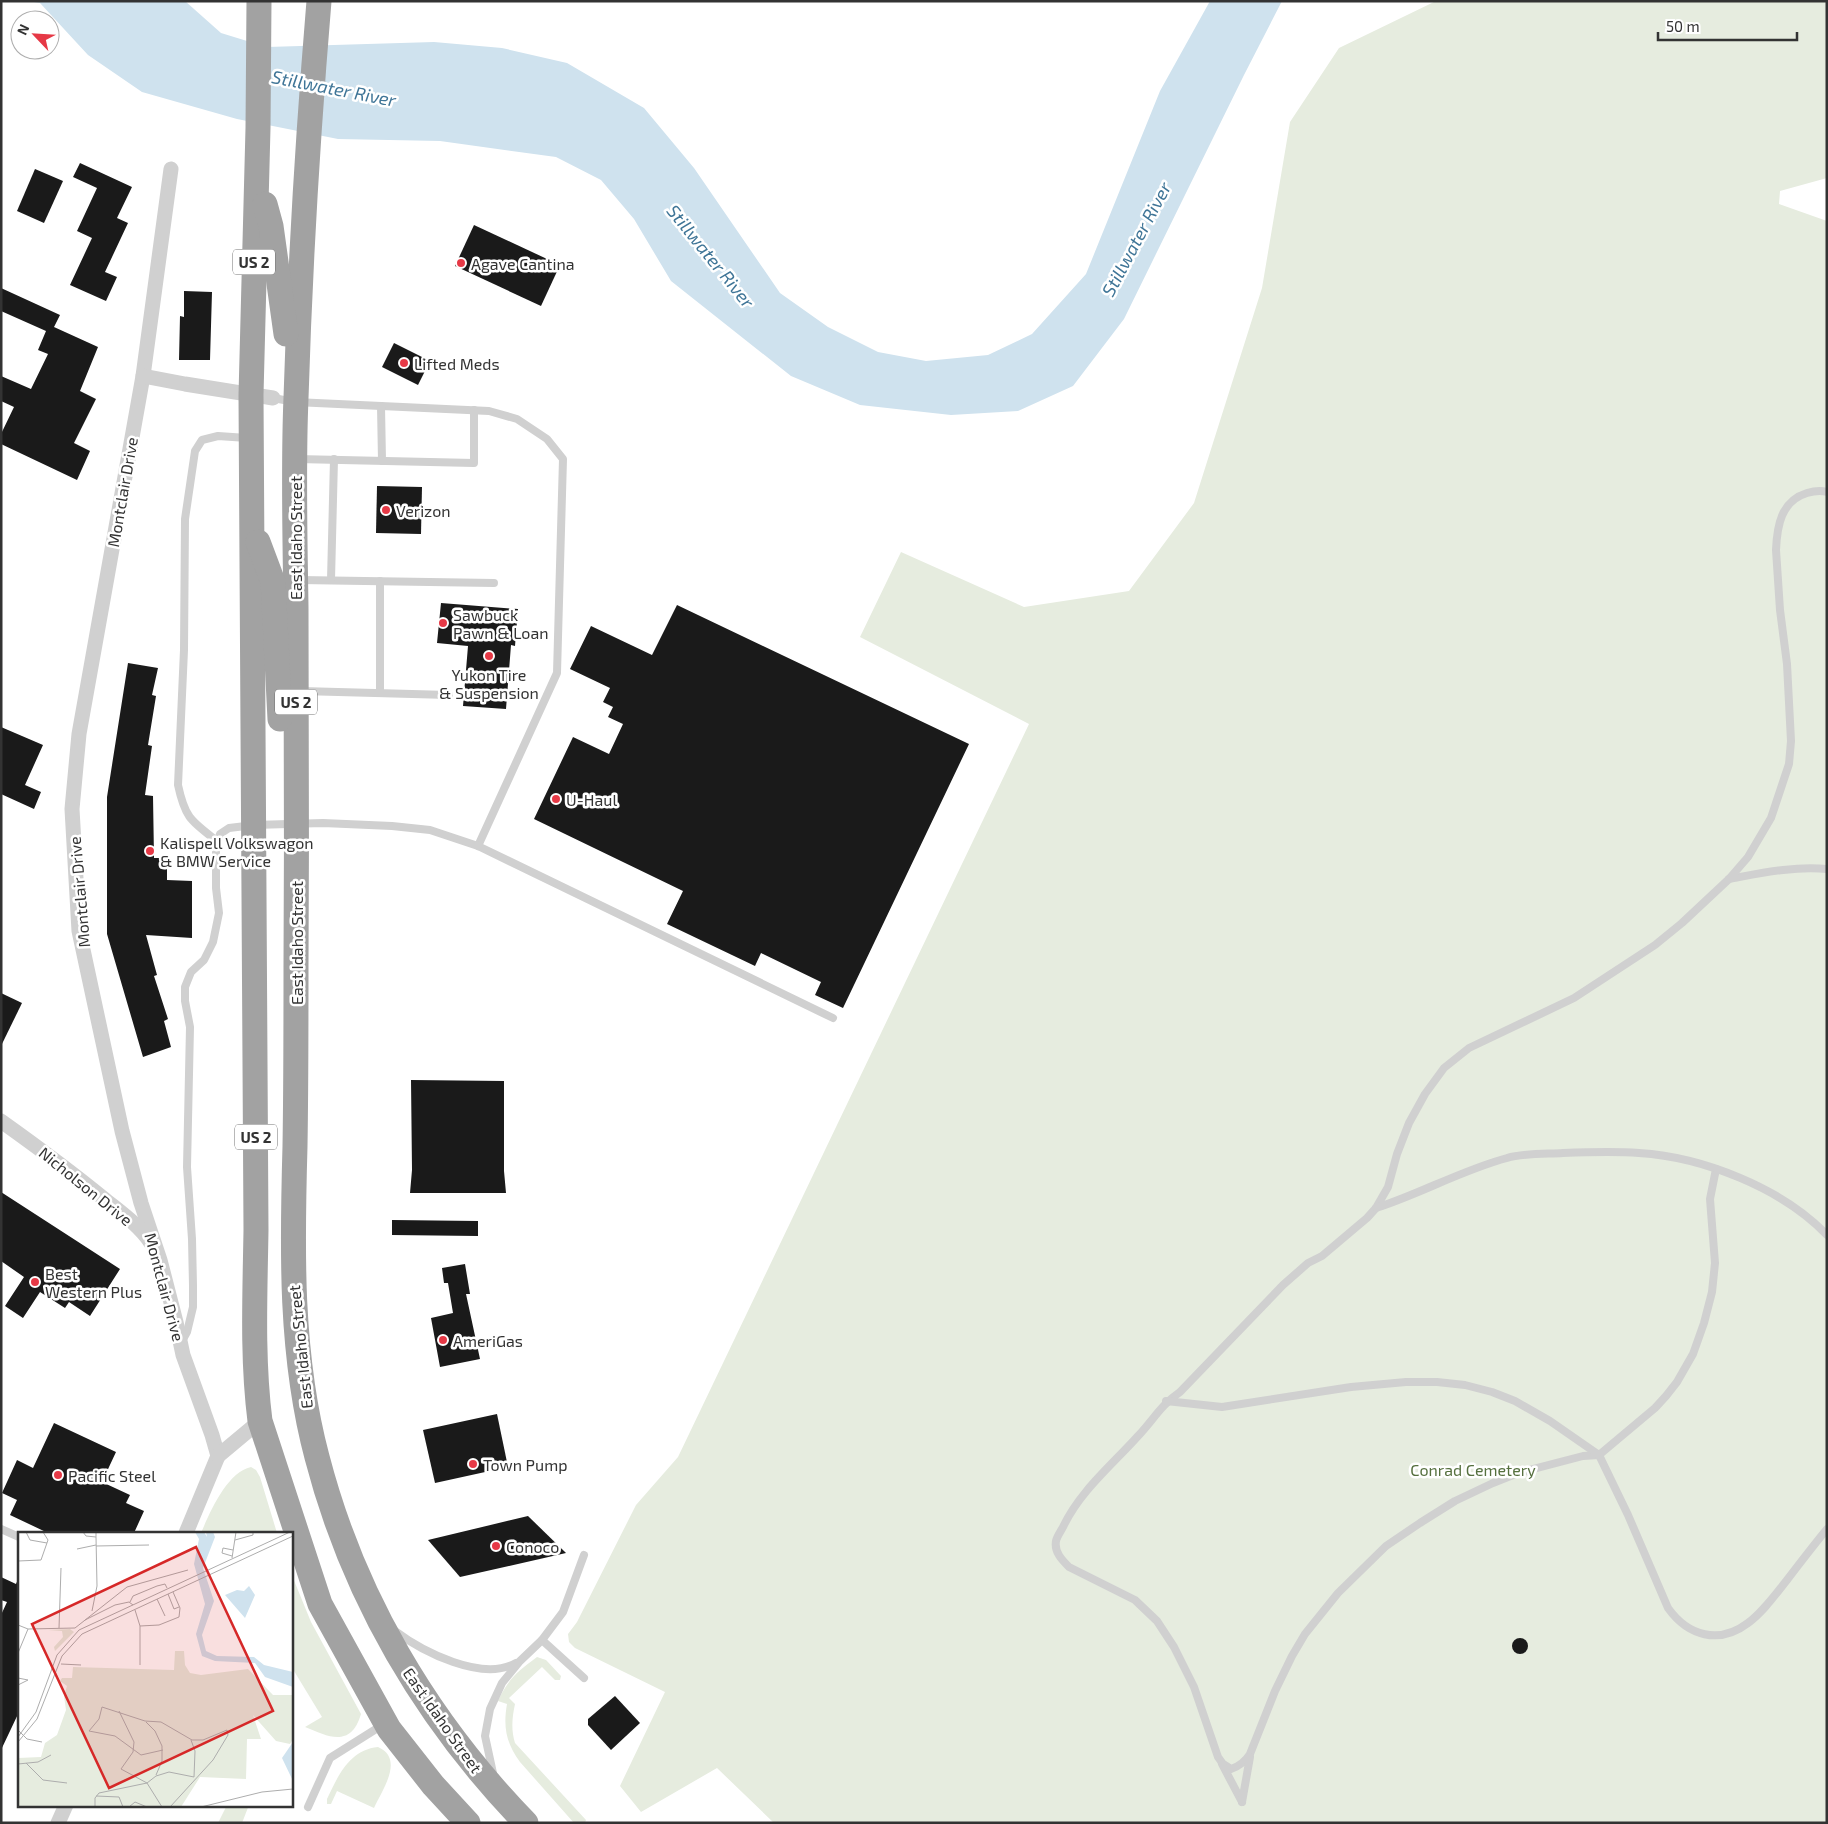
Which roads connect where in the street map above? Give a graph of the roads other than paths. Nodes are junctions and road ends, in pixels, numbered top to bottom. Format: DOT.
graph roads {
  1 [pos="259,1"];
  2 [pos="319,1"];
  3 [pos="171,169"];
  4 [pos="256,177"];
  5 [pos="143,376"];
  6 [pos="273,398"];
  7 [pos="381,406"];
  8 [pos="474,410"];
  9 [pos="252,438"];
  10 [pos="295,459"];
  11 [pos="334,459"];
  12 [pos="382,460"];
  13 [pos="1827,492"];
  14 [pos="252,526"];
  15 [pos="296,580"];
  16 [pos="331,580"];
  17 [pos="380,581"];
  18 [pos="494,583"];
  19 [pos="296,691"];
  20 [pos="380,693"];
  21 [pos="449,695"];
  22 [pos="296,824"];
  23 [pos="254,825"];
  24 [pos="217,841"];
  25 [pos="478,846"];
  26 [pos="1827,869"];
  27 [pos="1729,879"];
  28 [pos="833,1018"];
  29 [pos="1,1121"];
  30 [pos="1716,1169"];
  31 [pos="1376,1208"];
  32 [pos="1827,1235"];
  33 [pos="160,1260"];
  34 [pos="180,1345"];
  35 [pos="1166,1401"];
  36 [pos="260,1421"];
  37 [pos="1599,1454"];
  38 [pos="218,1456"];
  39 [pos="1,1529"];
  40 [pos="1827,1529"];
  41 [pos="186,1532"];
  42 [pos="18,1537"];
  43 [pos="584,1555"];
  44 [pos="376,1615"];
  45 [pos="542,1640"];
  46 [pos="520,1661"];
  47 [pos="584,1678"];
  48 [pos="386,1723"];
  49 [pos="1250,1754"];
  50 [pos="1218,1757"];
  51 [pos="506,1802"];
  52 [pos="66,1806"];
  53 [pos="308,1807"];
  54 [pos="58,1823"];
  55 [pos="468,1823"];
  56 [pos="526,1823"];
  1 -- 4 [label="highway, East Idaho Street / US 2"];
  2 -- 6 [label="highway, East Idaho Street / US 2"];
  3 -- 5 [label="street, Montclair Drive"];
  4 -- 6 [label="highway, East Idaho Street / US 2"];
  4 -- 6 [label="highway"];
  5 -- 6 [label="street"];
  5 -- 33 [label="street, Montclair Drive"];
  6 -- 7 [label="lane"];
  6 -- 9 [label="highway, East Idaho Street / US 2"];
  6 -- 10 [label="highway, East Idaho Street / US 2"];
  7 -- 8 [label="lane"];
  7 -- 12 [label="lane"];
  8 -- 12 [label="lane"];
  8 -- 25 [label="lane"];
  9 -- 14 [label="highway, East Idaho Street / US 2"];
  9 -- 24 [label="lane"];
  10 -- 11 [label="lane"];
  10 -- 15 [label="highway, East Idaho Street / US 2"];
  11 -- 12 [label="lane"];
  11 -- 16 [label="lane"];
  13 -- 27 [label="lane"];
  14 -- 22 [label="highway"];
  14 -- 23 [label="highway, East Idaho Street / US 2"];
  15 -- 16 [label="lane"];
  15 -- 19 [label="highway, East Idaho Street / US 2"];
  16 -- 17 [label="lane"];
  17 -- 18 [label="lane"];
  17 -- 20 [label="lane"];
  19 -- 20 [label="lane"];
  19 -- 22 [label="highway, East Idaho Street / US 2"];
  20 -- 21 [label="lane"];
  22 -- 23 [label="lane"];
  22 -- 25 [label="lane"];
  22 -- 44 [label="highway, East Idaho Street / US 2"];
  23 -- 24 [label="lane"];
  23 -- 36 [label="highway, East Idaho Street / US 2"];
  24 -- 34 [label="lane"];
  25 -- 28 [label="lane"];
  26 -- 27 [label="lane"];
  27 -- 31 [label="lane"];
  29 -- 33 [label="street, Nicholson Drive"];
  30 -- 31 [label="lane"];
  30 -- 32 [label="lane"];
  30 -- 37 [label="lane"];
  31 -- 35 [label="lane"];
  33 -- 34 [label="street, Montclair Drive"];
  34 -- 38 [label="street, Montclair Drive"];
  35 -- 37 [label="lane"];
  35 -- 50 [label="lane"];
  36 -- 38 [label="street"];
  36 -- 48 [label="highway, East Idaho Street / US 2"];
  37 -- 40 [label="lane"];
  37 -- 49 [label="lane"];
  38 -- 41 [label="street"];
  39 -- 42 [label="lane"];
  43 -- 45 [label="lane"];
  44 -- 46 [label="lane"];
  44 -- 51 [label="highway, East Idaho Street / US 2"];
  45 -- 46 [label="lane"];
  45 -- 47 [label="lane"];
  46 -- 51 [label="lane"];
  48 -- 53 [label="lane"];
  48 -- 55 [label="highway, East Idaho Street / US 2"];
  49 -- 50 [label="lane"];
  49 -- 50 [label="lane"];
  51 -- 56 [label="highway, East Idaho Street / US 2"];
  52 -- 54 [label="street"];
}
